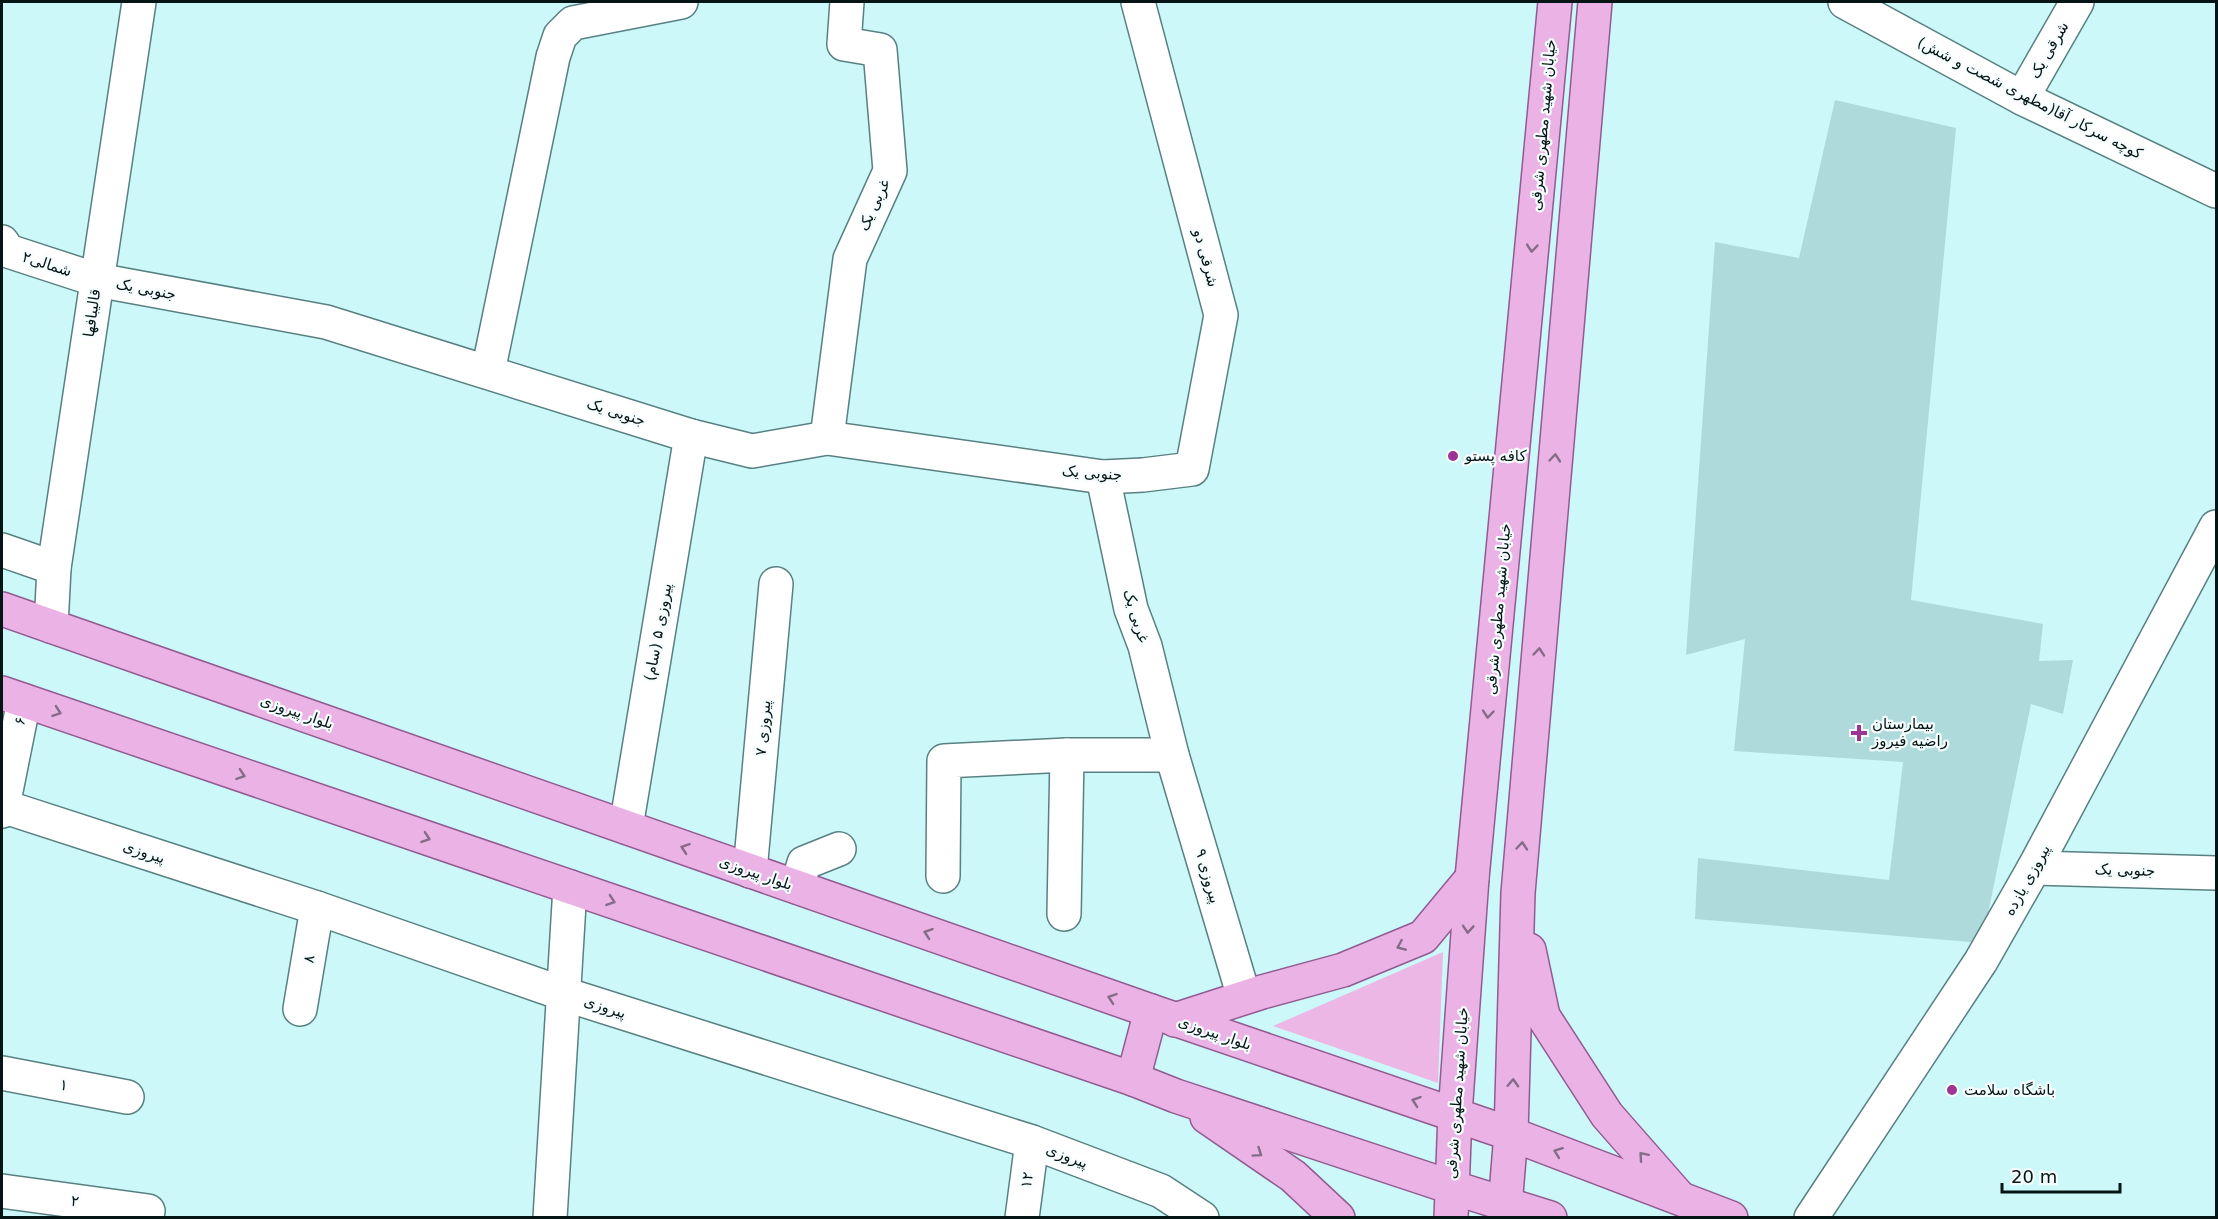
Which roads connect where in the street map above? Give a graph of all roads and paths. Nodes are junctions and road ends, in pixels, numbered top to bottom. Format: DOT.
graph roads {
  1 [pos="139,2"];
  2 [pos="681,2"];
  3 [pos="847,2"];
  4 [pos="1138,2"];
  5 [pos="1555,2"];
  6 [pos="1595,2"];
  7 [pos="1845,2"];
  8 [pos="2077,2"];
  9 [pos="2022,98"];
  10 [pos="2217,191"];
  11 [pos="4,252"];
  12 [pos="97,280"];
  13 [pos="488,372"];
  14 [pos="691,436"];
  15 [pos="827,438"];
  16 [pos="1143,475"];
  17 [pos="1103,477"];
  18 [pos="2217,527"];
  19 [pos="2,550"];
  20 [pos="54,568"];
  21 [pos="776,584"];
  22 [pos="2,609"];
  23 [pos="51,626"];
  24 [pos="13,697"];
  25 [pos="1067,755"];
  26 [pos="1172,755"];
  27 [pos="2,806"];
  28 [pos="2,812"];
  29 [pos="626,827"];
  30 [pos="839,849"];
  31 [pos="2034,868"];
  32 [pos="750,871"];
  33 [pos="2217,873"];
  34 [pos="943,876"];
  35 [pos="1472,878"];
  36 [pos="570,887"];
  37 [pos="797,887"];
  38 [pos="1518,893"];
  39 [pos="317,908"];
  40 [pos="1064,914"];
  41 [pos="564,994"];
  42 [pos="1244,997"];
  43 [pos="300,1009"];
  44 [pos="1163,1016"];
  45 [pos="2,1073"];
  46 [pos="1133,1079"];
  47 [pos="1176,1096"];
  48 [pos="127,1097"];
  49 [pos="1455,1114"];
  50 [pos="1511,1134"];
  51 [pos="1032,1143"];
  52 [pos="2,1191"];
  53 [pos="1681,1200"];
  54 [pos="1451,1202"];
  55 [pos="148,1211"];
  56 [pos="1504,1211"];
  57 [pos="550,1218"];
  58 [pos="1022,1218"];
  59 [pos="1202,1218"];
  60 [pos="1338,1218"];
  61 [pos="1550,1218"];
  62 [pos="1731,1218"];
  63 [pos="1811,1218"];
  1 -- 12 [label="street, قالیبافها"];
  2 -- 13 [label="street"];
  3 -- 15 [label="street, غربی یک"];
  4 -- 16 [label="street, شرقی دو"];
  5 -- 35 [label="main road, خیابان شهید مطهری شرقی, one-way"];
  38 -- 6 [label="main road, one-way"];
  7 -- 9 [label="street, (مطهری شصت و شش)کوچه سرکار آقا"];
  8 -- 9 [label="street, شرقی یک"];
  9 -- 10 [label="street, (مطهری شصت و شش)کوچه سرکار آقا"];
  11 -- 12 [label="street, شمالی۲"];
  12 -- 13 [label="street, جنوبی یک"];
  12 -- 20 [label="street, قالیبافها"];
  13 -- 14 [label="street, جنوبی یک"];
  14 -- 15 [label="street, جنوبی یک"];
  14 -- 29 [label="street, پیروزی ۵ (سام)"];
  15 -- 17 [label="street, جنوبی یک"];
  16 -- 17 [label="street, جنوبی یک"];
  17 -- 26 [label="street, غربی یک"];
  18 -- 31 [label="street, پیروزی یازده"];
  19 -- 20 [label="street"];
  20 -- 23 [label="street, قالیبافها"];
  21 -- 32 [label="street, پیروزی ۷"];
  22 -- 23 [label="main road, بلوار پیروزی"];
  23 -- 29 [label="main road, بلوار پیروزی"];
  24 -- 27 [label="street, ۶"];
  24 -- 36 [label="main road, one-way"];
  25 -- 26 [label="street"];
  25 -- 34 [label="street"];
  25 -- 40 [label="street"];
  26 -- 42 [label="street, پیروزی ۹"];
  27 -- 28 [label="street, ۶"];
  27 -- 39 [label="street, پیروزی"];
  32 -- 29 [label="main road, بلوار پیروزی, one-way"];
  30 -- 37 [label="street"];
  31 -- 33 [label="street, جنوبی یک"];
  31 -- 63 [label="street, پیروزی یازده"];
  32 -- 37 [label="main road, بلوار پیروزی"];
  35 -- 42 [label="main road, one-way"];
  35 -- 49 [label="main road, خیابان شهید مطهری شرقی, one-way"];
  36 -- 41 [label="street"];
  36 -- 46 [label="main road, one-way"];
  44 -- 37 [label="main road, بلوار پیروزی, one-way"];
  50 -- 38 [label="main road, one-way"];
  53 -- 38 [label="main road, one-way"];
  39 -- 41 [label="street, پیروزی"];
  39 -- 43 [label="street, ۸"];
  41 -- 51 [label="street, پیروزی"];
  41 -- 57 [label="street"];
  42 -- 44 [label="main road"];
  44 -- 46 [label="main road"];
  49 -- 44 [label="main road, بلوار پیروزی, one-way"];
  45 -- 48 [label="street, ۱"];
  46 -- 47 [label="main road"];
  47 -- 54 [label="main road"];
  47 -- 60 [label="main road, one-way"];
  49 -- 50 [label="main road, بلوار پیروزی"];
  49 -- 54 [label="main road, خیابان شهید مطهری شرقی"];
  53 -- 50 [label="main road, بلوار پیروزی, one-way"];
  50 -- 56 [label="main road"];
  51 -- 58 [label="street, ۱۲"];
  51 -- 59 [label="street, پیروزی"];
  52 -- 55 [label="street, ۲"];
  53 -- 62 [label="main road, بلوار پیروزی"];
  54 -- 56 [label="main road"];
  56 -- 61 [label="main road"];
}
